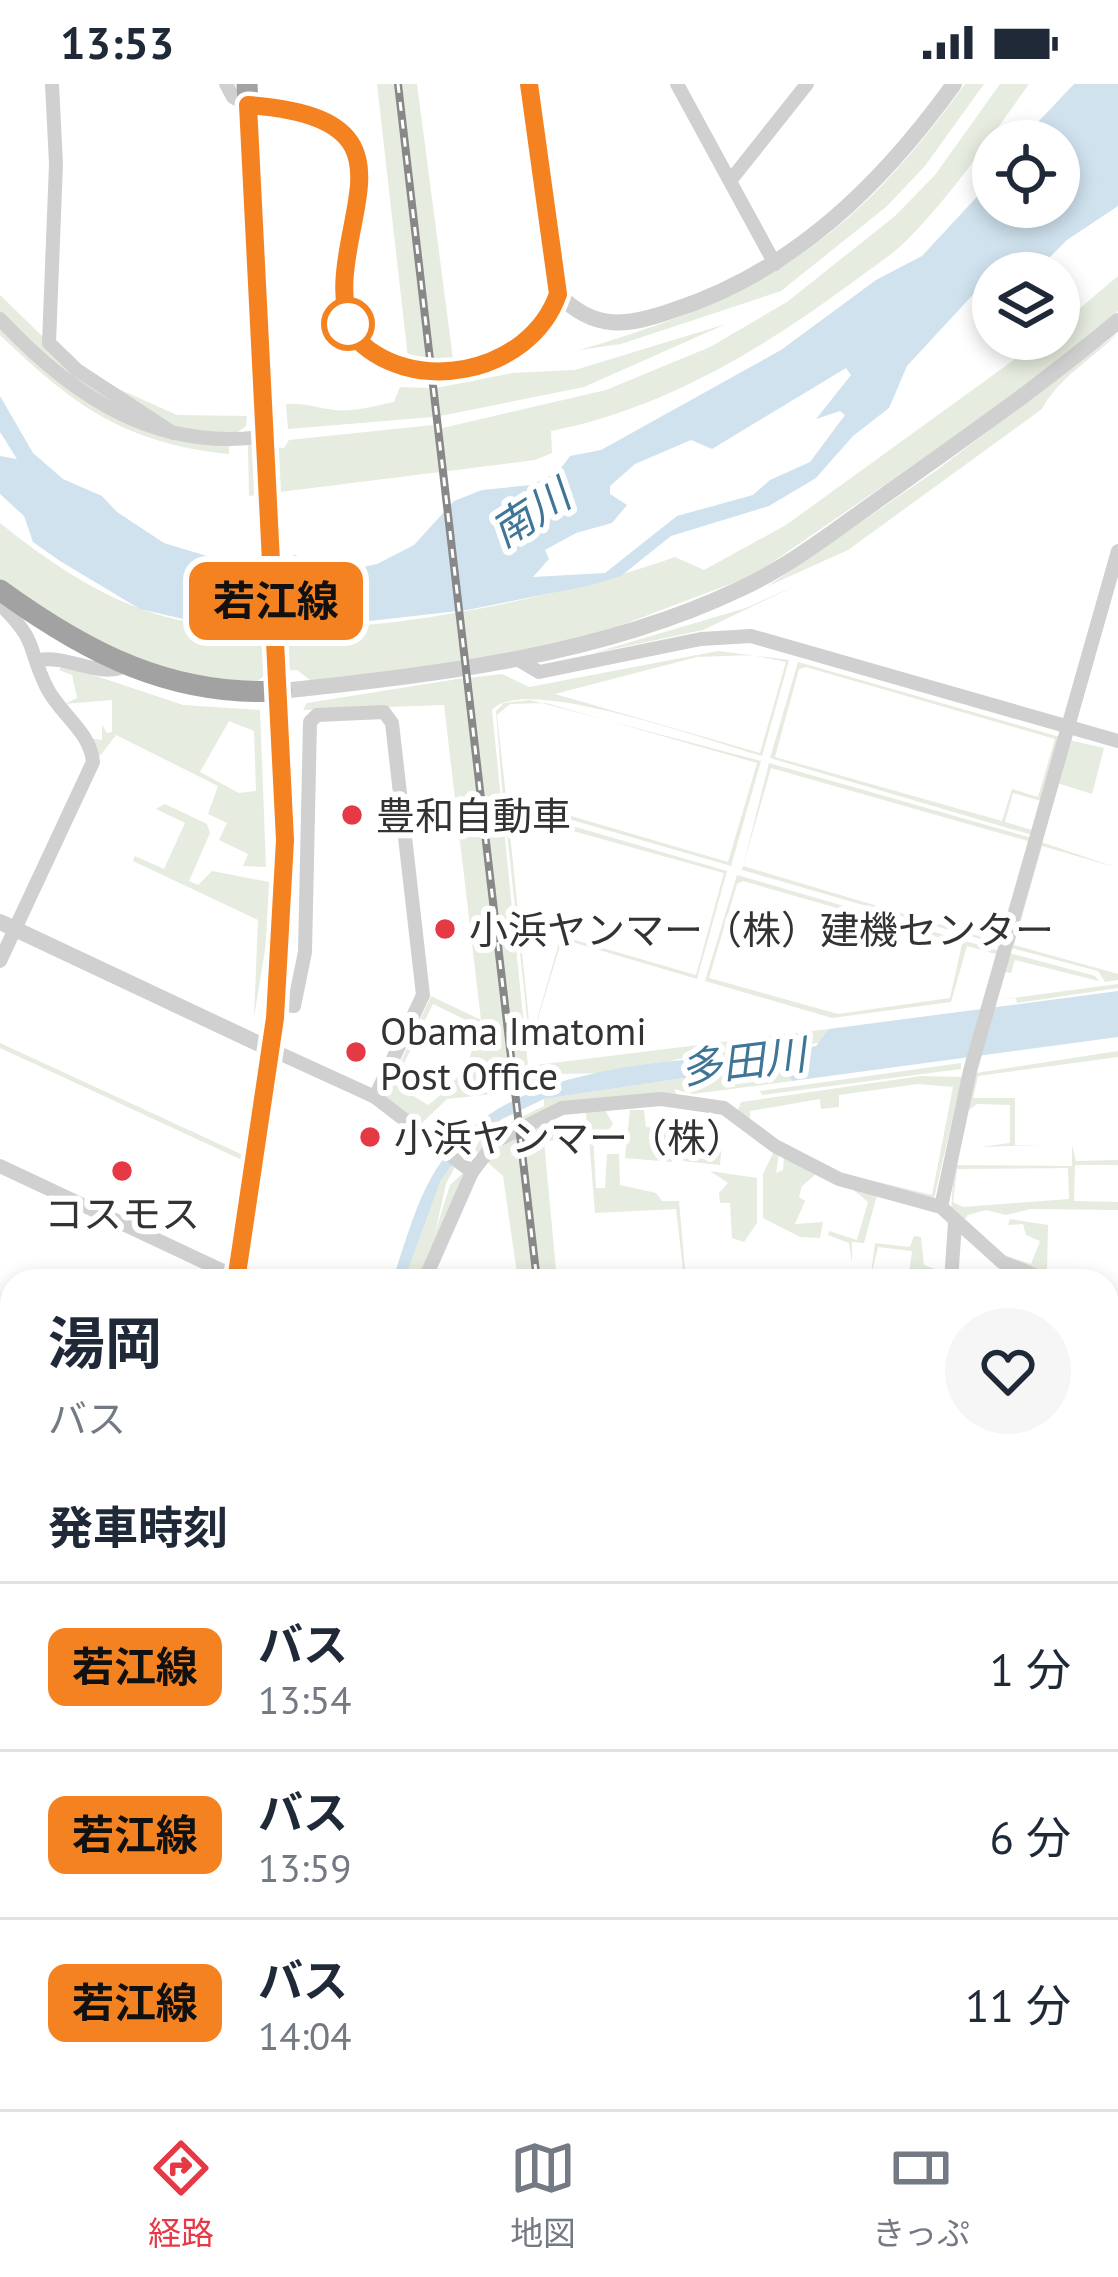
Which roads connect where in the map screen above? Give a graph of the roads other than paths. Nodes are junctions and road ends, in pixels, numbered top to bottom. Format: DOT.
graph roads {
  1 [pos="52,84"];
  2 [pos="226,84"];
  3 [pos="530,84"];
  4 [pos="807,84"];
  5 [pos="954,84"];
  6 [pos="678,85"];
  7 [pos="247,94"];
  8 [pos="730,181"];
  9 [pos="776,264"];
  10 [pos="558,294"];
  11 [pos="0,319"];
  12 [pos="1118,321"];
  13 [pos="173,433"];
  14 [pos="268,440"];
  15 [pos="1118,550"];
  16 [pos="0,590"];
  17 [pos="0,604"];
  18 [pos="517,659"];
  19 [pos="38,660"];
  20 [pos="124,667"];
  21 [pos="280,681"];
  22 [pos="1069,726"];
  23 [pos="1118,741"];
  24 [pos="7,925"];
  25 [pos="0,961"];
  26 [pos="276,1004"];
  27 [pos="270,1048"];
  28 [pos="375,1097"];
  29 [pos="0,1166"];
  30 [pos="469,1170"];
  31 [pos="940,1208"];
  32 [pos="955,1223"];
  33 [pos="215,1269"];
  34 [pos="237,1269"];
  35 [pos="429,1269"];
  36 [pos="951,1269"];
  37 [pos="1013,1269"];
  1 -- 13 [label="street"];
  2 -- 7 [label="street"];
  3 -- 10 [label="highway"];
  4 -- 8 [label="street"];
  5 -- 9 [label="street"];
  6 -- 8 [label="street"];
  7 -- 10 [label="highway"];
  7 -- 14 [label="highway"];
  8 -- 9 [label="street"];
  9 -- 10 [label="street"];
  11 -- 13 [label="street"];
  12 -- 18 [label="street"];
  13 -- 14 [label="street"];
  14 -- 21 [label="highway"];
  15 -- 22 [label="street"];
  16 -- 20 [label="highway"];
  17 -- 19 [label="street"];
  18 -- 21 [label="street"];
  18 -- 22 [label="street"];
  19 -- 20 [label="street"];
  19 -- 24 [label="street"];
  20 -- 21 [label="highway"];
  21 -- 26 [label="highway"];
  22 -- 23 [label="street"];
  22 -- 31 [label="street"];
  24 -- 25 [label="street"];
  24 -- 27 [label="street"];
  26 -- 27 [label="highway"];
  26 -- 28 [label="street"];
  27 -- 28 [label="street"];
  27 -- 34 [label="highway"];
  28 -- 30 [label="street"];
  29 -- 33 [label="street"];
  30 -- 31 [label="street"];
  30 -- 35 [label="street"];
  31 -- 32 [label="street"];
  32 -- 36 [label="street"];
  32 -- 37 [label="street"];
}
